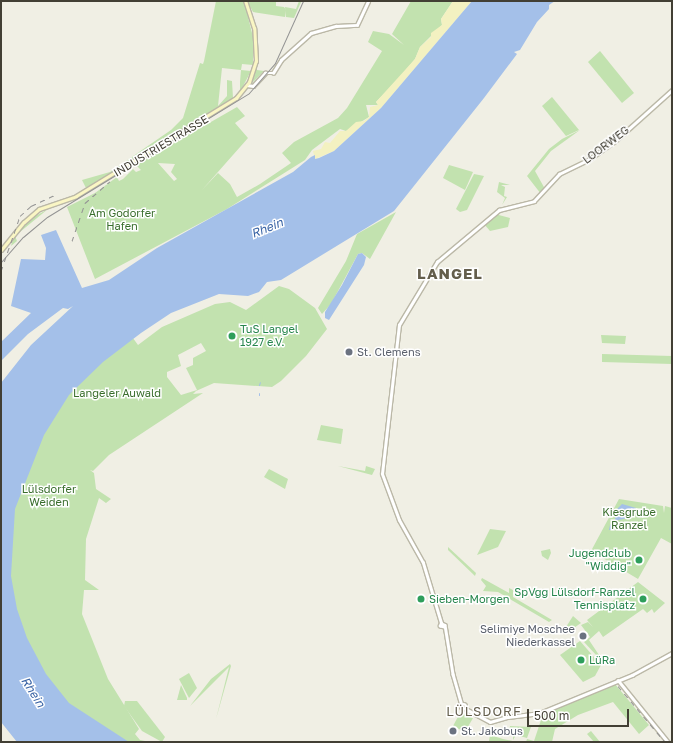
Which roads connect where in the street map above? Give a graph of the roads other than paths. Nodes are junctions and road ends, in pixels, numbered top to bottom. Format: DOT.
graph roads {
  1 [pos="246,1"];
  2 [pos="368,1"];
  3 [pos="247,85"];
  4 [pos="672,90"];
  5 [pos="1,250"];
  6 [pos="672,653"];
  7 [pos="618,680"];
  8 [pos="668,742"];
  1 -- 3 [label="main road, INDUSTRIESTRASSE"];
  2 -- 3 [label="street"];
  3 -- 5 [label="main road, INDUSTRIESTRASSE"];
  4 -- 7 [label="street, LOORWEG"];
  6 -- 7 [label="street"];
  7 -- 8 [label="street"];
}
